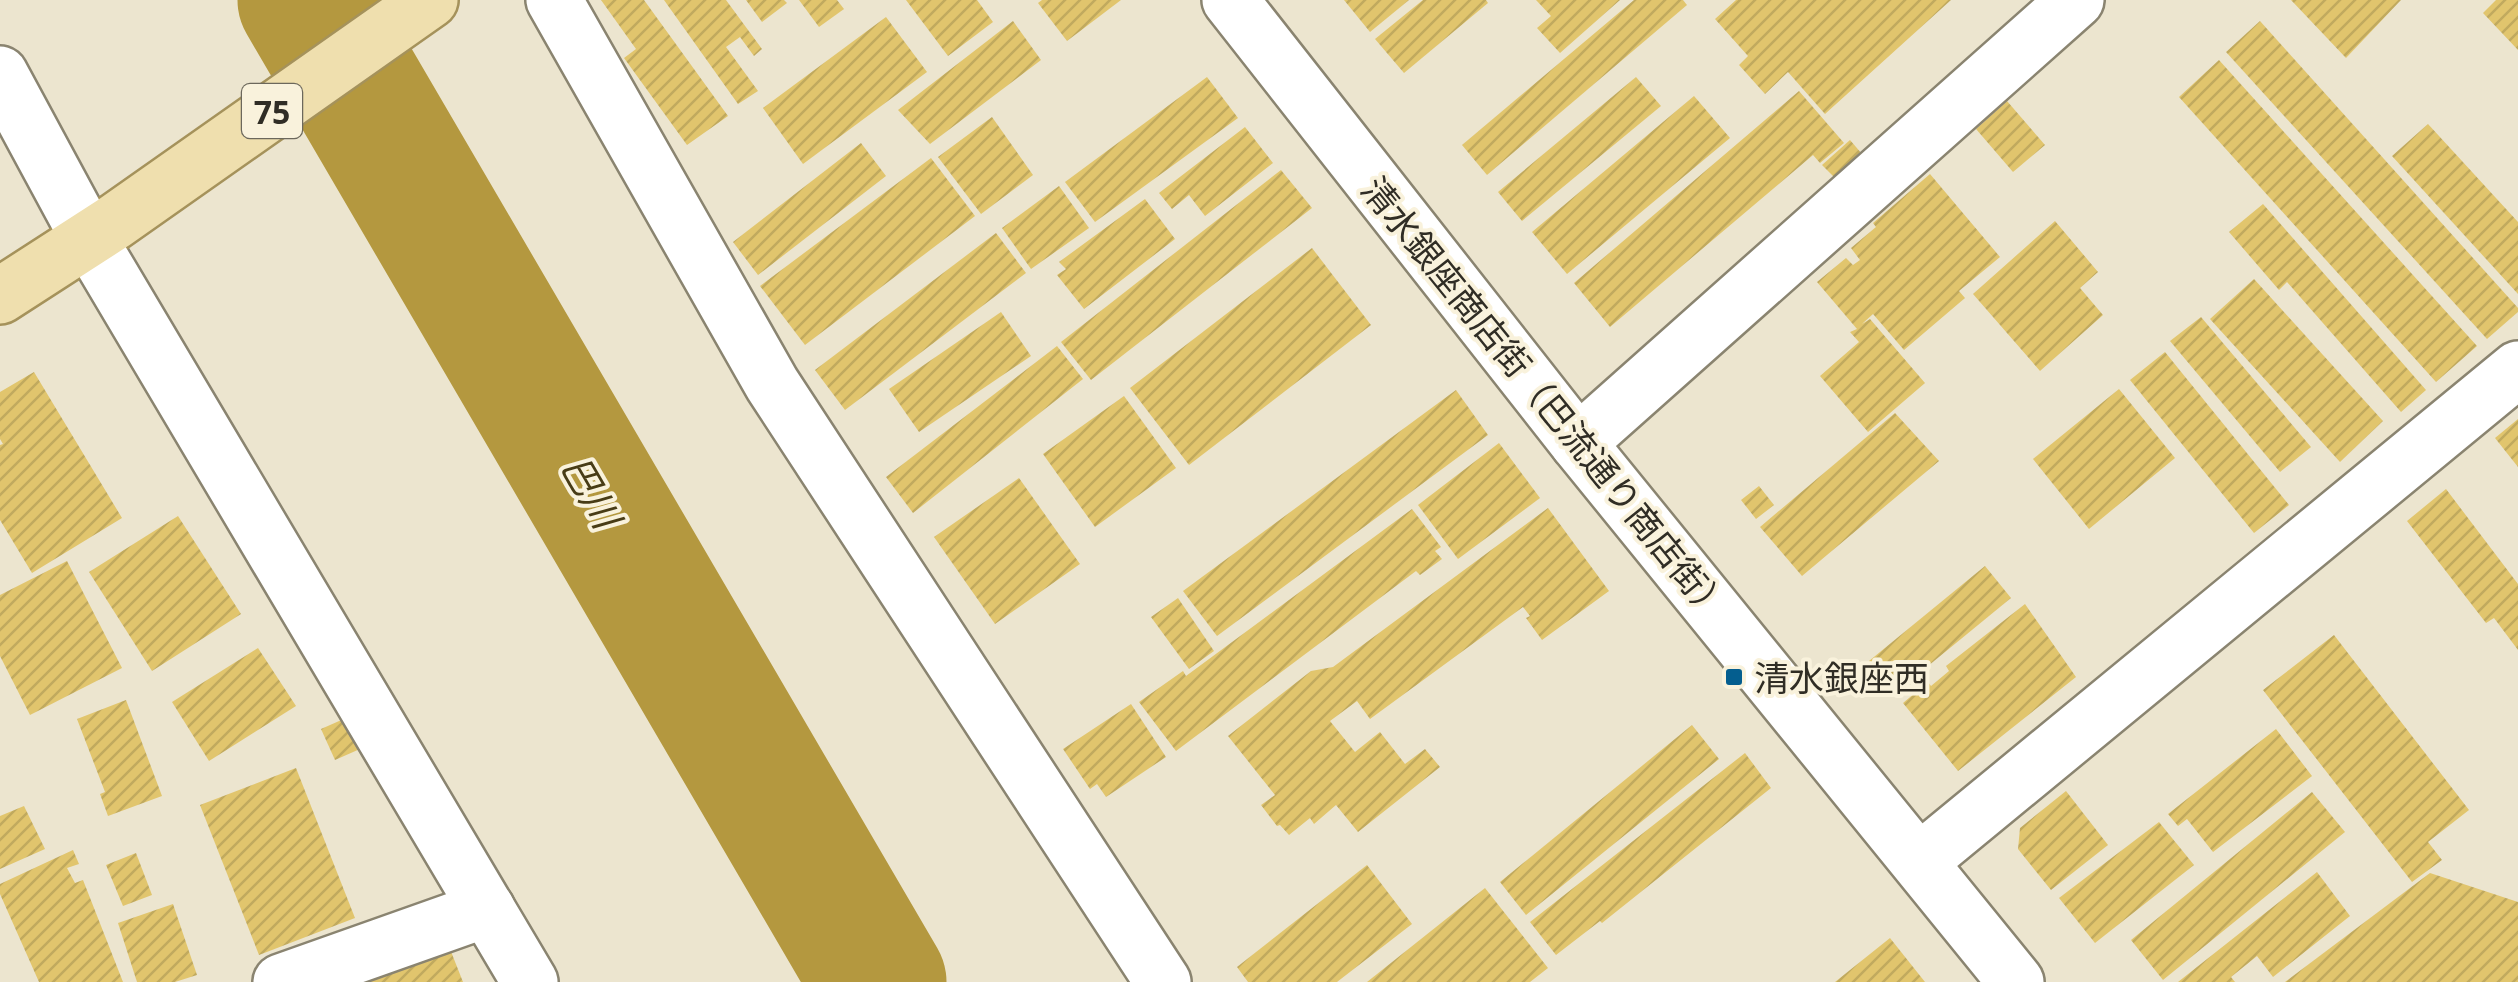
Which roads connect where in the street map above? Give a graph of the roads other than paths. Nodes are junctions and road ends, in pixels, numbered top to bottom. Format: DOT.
graph roads {
  1 [pos="430,0"];
  2 [pos="554,0"];
  3 [pos="1230,0"];
  4 [pos="2076,0"];
  5 [pos="0,74"];
  6 [pos="101,231"];
  7 [pos="0,296"];
  8 [pos="2518,369"];
  9 [pos="1578,443"];
  10 [pos="1920,861"];
  11 [pos="487,910"];
  12 [pos="281,982"];
  13 [pos="530,982"];
  14 [pos="1163,982"];
  15 [pos="2016,982"];
  1 -- 6 [label="main road, 75"];
  2 -- 14 [label="street"];
  3 -- 9 [label="street, 清水銀座商店街（巴流通り商店街）"];
  4 -- 9 [label="street"];
  5 -- 6 [label="street"];
  6 -- 7 [label="main road, 75"];
  6 -- 11 [label="street"];
  8 -- 10 [label="street"];
  9 -- 10 [label="street, 清水銀座商店街（巴流通り商店街）"];
  10 -- 15 [label="street, 清水銀座商店街（巴流通り商店街）"];
  11 -- 12 [label="street"];
  11 -- 13 [label="street"];
}
